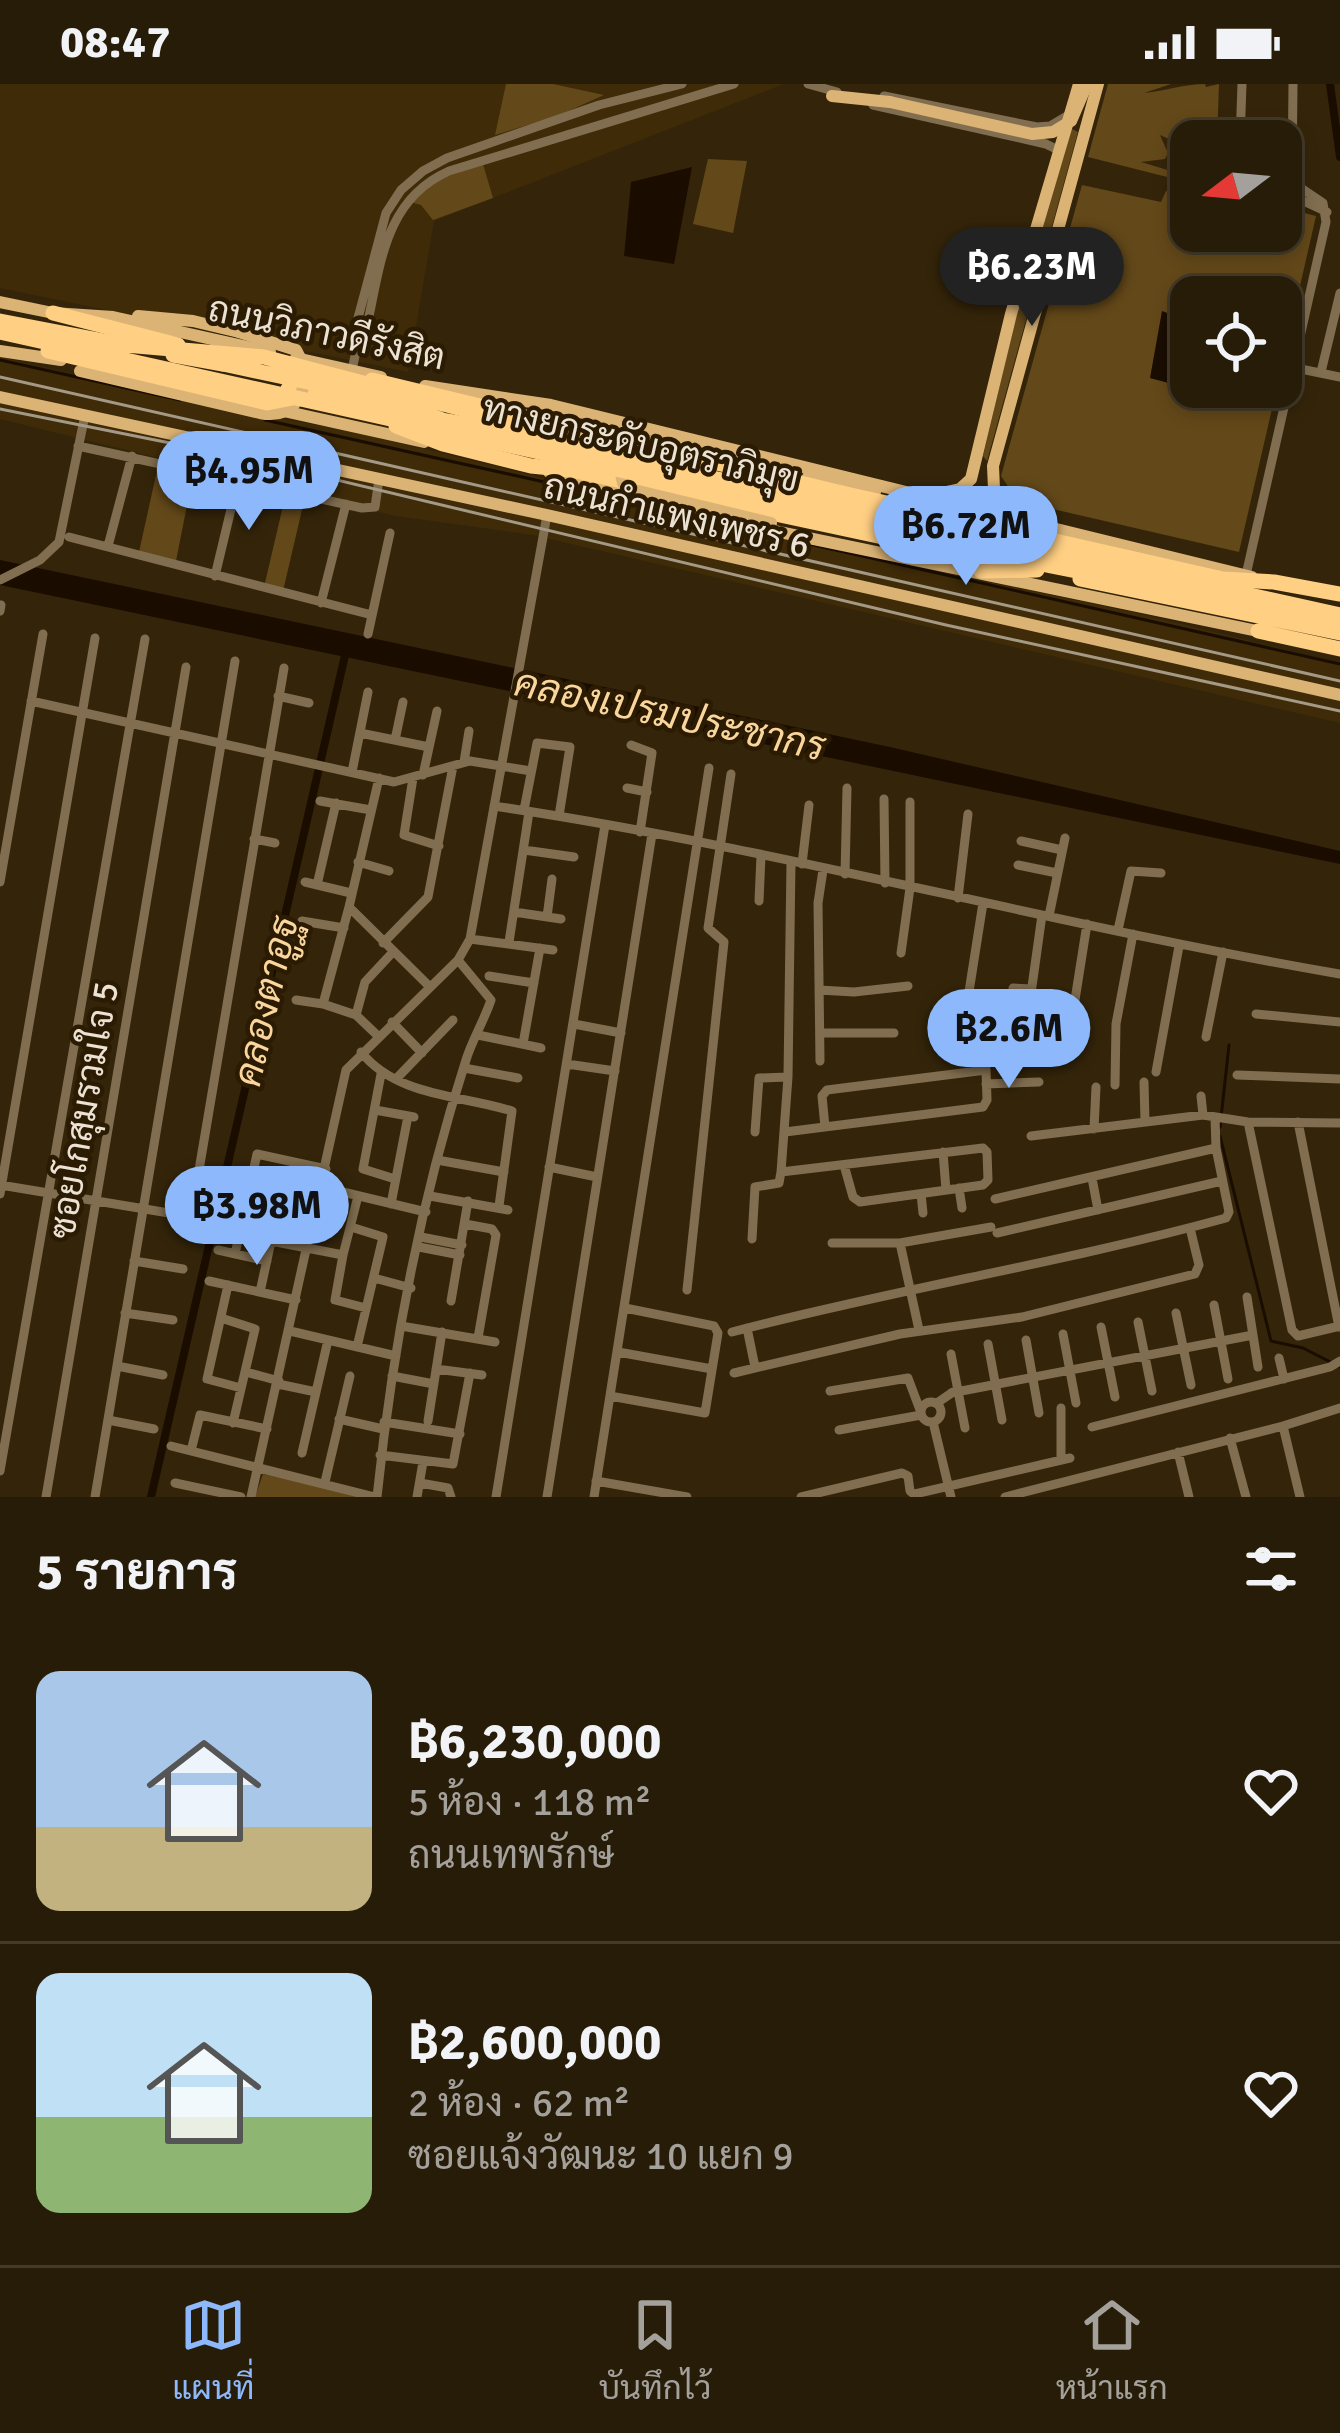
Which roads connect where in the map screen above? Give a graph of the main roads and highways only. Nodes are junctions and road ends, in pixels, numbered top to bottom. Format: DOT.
graph roads {
  1 [pos="1083,84"];
  2 [pos="1098,84"];
  3 [pos="832,96"];
  4 [pos="0,302"];
  5 [pos="52,313"];
  6 [pos="113,316"];
  7 [pos="0,319"];
  8 [pos="0,335"];
  9 [pos="0,351"];
  10 [pos="23,356"];
  11 [pos="302,392"];
  12 [pos="0,397"];
  13 [pos="442,444"];
  14 [pos="974,462"];
  15 [pos="531,466"];
  16 [pos="993,466"];
  17 [pos="713,474"];
  18 [pos="784,479"];
  19 [pos="919,496"];
  20 [pos="1004,515"];
  21 [pos="1024,520"];
  22 [pos="957,566"];
  23 [pos="1037,570"];
  24 [pos="981,571"];
  25 [pos="1340,597"];
  26 [pos="1243,602"];
  27 [pos="1340,617"];
  28 [pos="1258,631"];
  29 [pos="1340,634"];
  30 [pos="1340,652"];
  31 [pos="1340,695"];
  1 -- 3 [label="main road, bridge"];
  1 -- 14 [label="main road"];
  2 -- 16 [label="main road"];
  4 -- 5 [label="main road, ถนนวิภาวดีรังสิต"];
  5 -- 6 [label="main road, ถนนวิภาวดีรังสิต"];
  5 -- 18 [label="highway"];
  6 -- 11 [label="main road, bridge"];
  6 -- 19 [label="main road, ถนนวิภาวดีรังสิต"];
  7 -- 17 [label="highway, ถนนวิภาวดีรังสิต"];
  7 -- 27 [label="highway, ทางยกระดับอุตราภิมุข, bridge"];
  8 -- 11 [label="highway, bridge"];
  8 -- 13 [label="highway, ถนนวิภาวดีรังสิต"];
  8 -- 26 [label="highway, ทางยกระดับอุตราภิมุข, bridge"];
  9 -- 10 [label="main road, ถนนวิภาวดีรังสิต"];
  10 -- 11 [label="main road, bridge"];
  10 -- 13 [label="main road, ถนนวิภาวดีรังสิต"];
  12 -- 31 [label="main road, ถนนกำแพงเพชร 6"];
  13 -- 15 [label="highway, ถนนวิภาวดีรังสิต"];
  14 -- 16 [label="main road"];
  14 -- 19 [label="main road"];
  15 -- 22 [label="main road, ถนนวิภาวดีรังสิต"];
  15 -- 23 [label="highway, ถนนวิภาวดีรังสิต"];
  16 -- 20 [label="main road"];
  17 -- 18 [label="highway"];
  17 -- 27 [label="highway, ถนนวิภาวดีรังสิต"];
  18 -- 25 [label="highway, bridge"];
  19 -- 20 [label="main road, ถนนวิภาวดีรังสิต"];
  20 -- 21 [label="main road, ถนนวิภาวดีรังสิต"];
  21 -- 22 [label="main road, bridge"];
  21 -- 25 [label="main road, ถนนวิภาวดีรังสิต"];
  22 -- 24 [label="main road, ถนนวิภาวดีรังสิต"];
  23 -- 24 [label="highway"];
  23 -- 29 [label="highway, ถนนวิภาวดีรังสิต"];
  24 -- 28 [label="main road, ถนนวิภาวดีรังสิต"];
  26 -- 27 [label="highway, ทางยกระดับอุตราภิมุข, bridge"];
  26 -- 29 [label="highway, bridge"];
  28 -- 30 [label="highway"];
}
